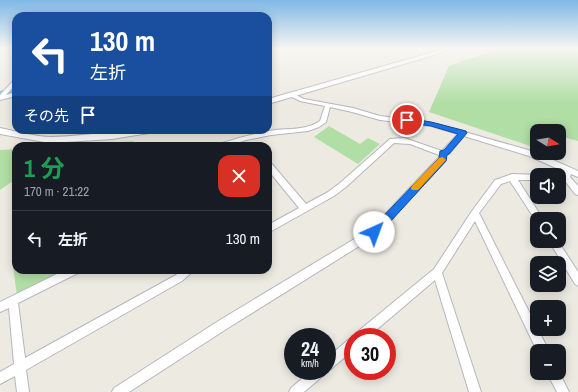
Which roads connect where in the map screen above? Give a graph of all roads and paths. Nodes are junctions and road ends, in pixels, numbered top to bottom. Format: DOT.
graph roads {
  1 [pos="390,66"];
  2 [pos="12,85"];
  3 [pos="12,95"];
  4 [pos="292,95"];
  5 [pos="0,98"];
  6 [pos="272,101"];
  7 [pos="328,105"];
  8 [pos="0,131"];
  9 [pos="12,133"];
  10 [pos="272,133"];
  11 [pos="463,133"];
  12 [pos="17,134"];
  13 [pos="124,134"];
  14 [pos="266,134"];
  15 [pos="244,138"];
  16 [pos="232,142"];
  17 [pos="248,142"];
  18 [pos="442,153"];
  19 [pos="551,168"];
  20 [pos="272,170"];
  21 [pos="578,174"];
  22 [pos="566,175"];
  23 [pos="566,176"];
  24 [pos="512,177"];
  25 [pos="530,177"];
  26 [pos="578,192"];
  27 [pos="305,209"];
  28 [pos="534,212"];
  29 [pos="475,213"];
  30 [pos="272,227"];
  31 [pos="557,248"];
  32 [pos="437,272"];
  33 [pos="68,274"];
  34 [pos="184,274"];
  35 [pos="578,281"];
  36 [pos="13,300"];
  37 [pos="0,307"];
  38 [pos="371,328"];
  39 [pos="540,344"];
  40 [pos="344,351"];
  41 [pos="336,357"];
  42 [pos="20,367"];
  43 [pos="0,378"];
  44 [pos="309,380"];
  45 [pos="557,380"];
  46 [pos="23,392"];
  47 [pos="118,392"];
  48 [pos="295,392"];
  49 [pos="474,392"];
  50 [pos="563,392"];
  1 -- 4 [label="street"];
  2 -- 5 [label="street"];
  3 -- 5 [label="street"];
  4 -- 6 [label="street"];
  4 -- 7 [label="street"];
  7 -- 10 [label="street"];
  7 -- 11 [label="street"];
  8 -- 9 [label="street"];
  11 -- 18 [label="street"];
  11 -- 19 [label="street"];
  12 -- 13 [label="street"];
  14 -- 15 [label="street"];
  15 -- 16 [label="street"];
  15 -- 17 [label="street"];
  18 -- 27 [label="street"];
  18 -- 47 [label="street"];
  20 -- 27 [label="street"];
  21 -- 22 [label="street"];
  23 -- 26 [label="street"];
  24 -- 25 [label="street"];
  24 -- 28 [label="street"];
  24 -- 29 [label="street"];
  27 -- 30 [label="street"];
  29 -- 32 [label="street"];
  29 -- 39 [label="street"];
  31 -- 35 [label="street"];
  32 -- 38 [label="street"];
  32 -- 49 [label="street"];
  33 -- 36 [label="street"];
  34 -- 42 [label="street"];
  36 -- 37 [label="street"];
  36 -- 42 [label="street"];
  40 -- 41 [label="street"];
  42 -- 43 [label="street"];
  42 -- 46 [label="street"];
  44 -- 48 [label="street"];
  45 -- 50 [label="street"];
}
